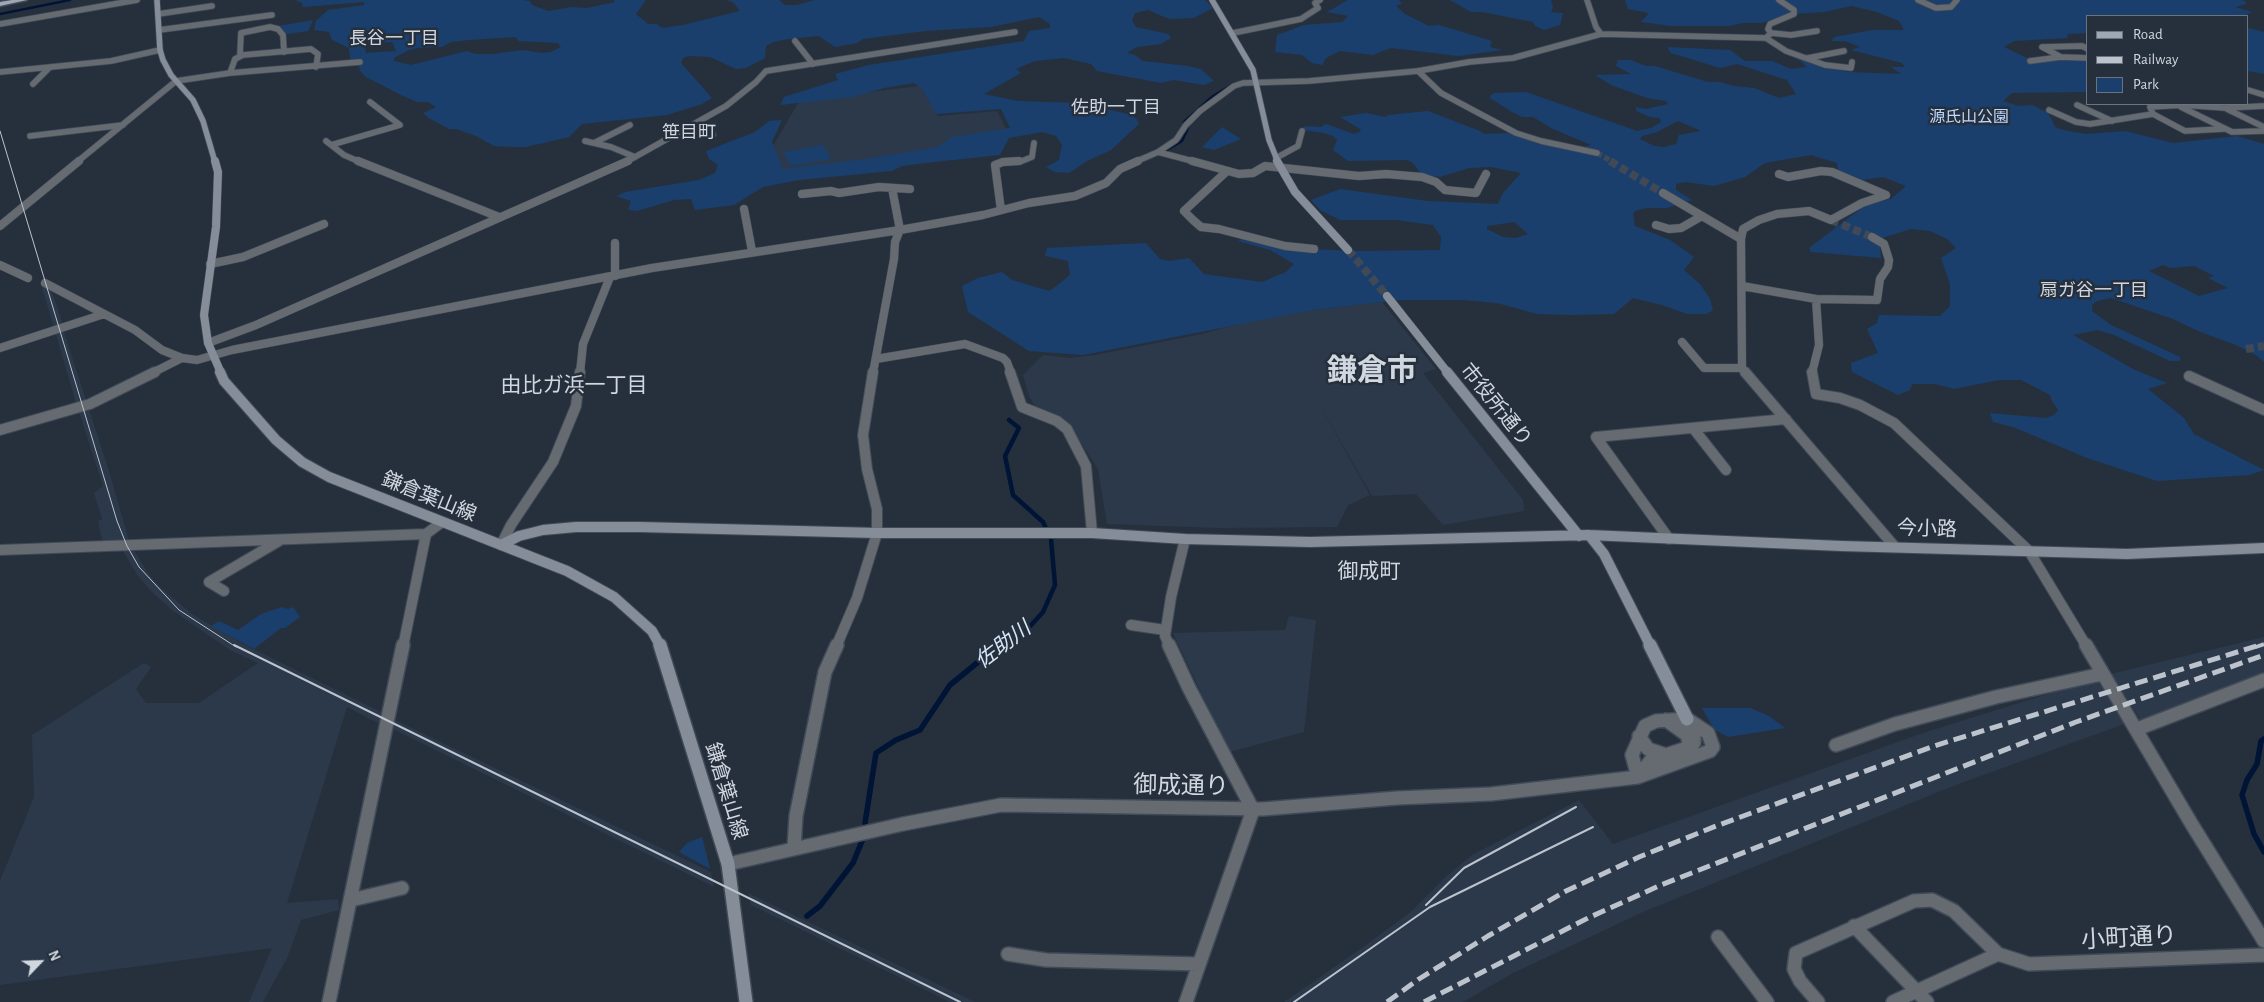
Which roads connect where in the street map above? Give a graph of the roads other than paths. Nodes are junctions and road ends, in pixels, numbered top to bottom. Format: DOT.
graph roads {
  1 [pos="24,0"];
  2 [pos="137,0"];
  3 [pos="157,0"];
  4 [pos="205,0"];
  5 [pos="1212,0"];
  6 [pos="1320,0"];
  7 [pos="1587,0"];
  8 [pos="1779,0"];
  9 [pos="1918,0"];
  10 [pos="1958,0"];
  11 [pos="0,4"];
  12 [pos="158,14"];
  13 [pos="272,15"];
  14 [pos="0,24"];
  15 [pos="159,30"];
  16 [pos="1817,31"];
  17 [pos="1015,32"];
  18 [pos="1233,33"];
  19 [pos="1772,33"];
  20 [pos="1601,34"];
  21 [pos="1766,38"];
  22 [pos="795,41"];
  23 [pos="2086,48"];
  24 [pos="160,50"];
  25 [pos="1844,51"];
  26 [pos="284,52"];
  27 [pos="243,55"];
  28 [pos="2062,57"];
  29 [pos="1808,58"];
  30 [pos="2086,58"];
  31 [pos="2030,61"];
  32 [pos="360,62"];
  33 [pos="1852,62"];
  34 [pos="813,64"];
  35 [pos="316,67"];
  36 [pos="49,68"];
  37 [pos="1418,71"];
  38 [pos="0,72"];
  39 [pos="230,73"];
  40 [pos="176,81"];
  41 [pos="1258,83"];
  42 [pos="33,84"];
  43 [pos="2249,90"];
  44 [pos="2264,95"];
  45 [pos="370,102"];
  46 [pos="2077,105"];
  47 [pos="2179,106"];
  48 [pos="2264,106"];
  49 [pos="2224,108"];
  50 [pos="2049,110"];
  51 [pos="2153,114"];
  52 [pos="2113,121"];
  53 [pos="124,125"];
  54 [pos="630,125"];
  55 [pos="2264,127"];
  56 [pos="2225,128"];
  57 [pos="685,129"];
  58 [pos="1302,131"];
  59 [pos="2264,131"];
  60 [pos="713,135"];
  61 [pos="30,136"];
  62 [pos="586,141"];
  63 [pos="594,143"];
  64 [pos="1034,143"];
  65 [pos="1158,152"];
  66 [pos="1597,152"];
  67 [pos="635,157"];
  68 [pos="1276,158"];
  69 [pos="1280,168"];
  70 [pos="1226,172"];
  71 [pos="1486,174"];
  72 [pos="1779,174"];
  73 [pos="892,188"];
  74 [pos="910,189"];
  75 [pos="1663,192"];
  76 [pos="802,194"];
  77 [pos="744,209"];
  78 [pos="1001,210"];
  79 [pos="1702,216"];
  80 [pos="499,218"];
  81 [pos="324,224"];
  82 [pos="1656,225"];
  83 [pos="0,226"];
  84 [pos="900,230"];
  85 [pos="1872,237"];
  86 [pos="1741,239"];
  87 [pos="615,243"];
  88 [pos="1314,250"];
  89 [pos="1348,250"];
  90 [pos="752,251"];
  91 [pos="210,264"];
  92 [pos="0,265"];
  93 [pos="612,276"];
  94 [pos="28,278"];
  95 [pos="45,283"];
  96 [pos="1742,286"];
  97 [pos="1387,296"];
  98 [pos="1816,299"];
  99 [pos="104,314"];
  100 [pos="208,342"];
  101 [pos="1682,342"];
  102 [pos="0,348"];
  103 [pos="212,355"];
  104 [pos="182,358"];
  105 [pos="876,359"];
  106 [pos="1742,368"];
  107 [pos="2189,376"];
  108 [pos="2264,410"];
  109 [pos="1786,419"];
  110 [pos="1693,428"];
  111 [pos="0,430"];
  112 [pos="1726,470"];
  113 [pos="442,522"];
  114 [pos="877,533"];
  115 [pos="1092,533"];
  116 [pos="426,534"];
  117 [pos="1584,535"];
  118 [pos="1185,539"];
  119 [pos="1669,539"];
  120 [pos="280,540"];
  121 [pos="502,545"];
  122 [pos="1895,547"];
  123 [pos="2264,548"];
  124 [pos="0,550"];
  125 [pos="2029,551"];
  126 [pos="224,591"];
  127 [pos="1131,625"];
  128 [pos="1165,630"];
  129 [pos="2102,674"];
  130 [pos="2264,680"];
  131 [pos="1687,719"];
  132 [pos="1665,720"];
  133 [pos="2137,729"];
  134 [pos="1639,736"];
  135 [pos="1836,745"];
  136 [pos="1690,747"];
  137 [pos="1666,755"];
  138 [pos="1638,777"];
  139 [pos="1252,810"];
  140 [pos="794,848"];
  141 [pos="728,864"];
  142 [pos="402,888"];
  143 [pos="351,900"];
  144 [pos="1854,926"];
  145 [pos="1718,937"];
  146 [pos="2264,941"];
  147 [pos="1008,954"];
  148 [pos="1998,954"];
  149 [pos="2264,955"];
  150 [pos="1199,964"];
  151 [pos="1916,991"];
  152 [pos="328,1002"];
  153 [pos="746,1002"];
  154 [pos="1186,1002"];
  155 [pos="1767,1002"];
  156 [pos="1818,1002"];
  157 [pos="1894,1002"];
  158 [pos="1927,1002"];
  1 -- 11 [label="main road"];
  2 -- 14 [label="street"];
  3 -- 12 [label="street, 鎌倉葉山線"];
  4 -- 12 [label="street"];
  5 -- 18 [label="street"];
  6 -- 18 [label="street"];
  7 -- 20 [label="street"];
  8 -- 19 [label="street"];
  9 -- 10 [label="street"];
  12 -- 15 [label="street, 鎌倉葉山線"];
  13 -- 15 [label="street"];
  15 -- 24 [label="street, 鎌倉葉山線"];
  16 -- 19 [label="street"];
  17 -- 34 [label="street"];
  18 -- 41 [label="street"];
  19 -- 21 [label="street"];
  20 -- 21 [label="street"];
  20 -- 37 [label="street"];
  21 -- 29 [label="street"];
  22 -- 34 [label="street"];
  23 -- 28 [label="street"];
  24 -- 36 [label="street"];
  24 -- 40 [label="street, 鎌倉葉山線"];
  25 -- 29 [label="street"];
  26 -- 27 [label="street"];
  26 -- 27 [label="street"];
  26 -- 35 [label="street"];
  27 -- 39 [label="street"];
  28 -- 30 [label="street"];
  28 -- 31 [label="street"];
  29 -- 33 [label="street"];
  32 -- 35 [label="street"];
  34 -- 57 [label="street"];
  35 -- 39 [label="street"];
  36 -- 38 [label="street"];
  36 -- 42 [label="street"];
  37 -- 41 [label="street"];
  37 -- 66 [label="street"];
  39 -- 40 [label="street"];
  40 -- 53 [label="street"];
  40 -- 91 [label="street, 鎌倉葉山線"];
  41 -- 65 [label="street"];
  41 -- 68 [label="street"];
  43 -- 44 [label="street"];
  45 -- 80 [label="street"];
  46 -- 52 [label="street"];
  47 -- 49 [label="street"];
  47 -- 51 [label="street"];
  47 -- 56 [label="street"];
  48 -- 49 [label="street"];
  49 -- 55 [label="street"];
  50 -- 52 [label="street"];
  51 -- 52 [label="street"];
  51 -- 56 [label="street"];
  53 -- 61 [label="street"];
  53 -- 83 [label="street"];
  54 -- 63 [label="street"];
  56 -- 59 [label="street"];
  57 -- 60 [label="street"];
  57 -- 67 [label="street"];
  58 -- 68 [label="street"];
  62 -- 63 [label="street"];
  63 -- 67 [label="street"];
  64 -- 78 [label="street"];
  65 -- 70 [label="street"];
  65 -- 78 [label="street"];
  67 -- 80 [label="street"];
  68 -- 69 [label="street"];
  69 -- 70 [label="street"];
  69 -- 71 [label="street"];
  69 -- 89 [label="street"];
  70 -- 88 [label="street"];
  72 -- 86 [label="street"];
  73 -- 74 [label="street"];
  73 -- 76 [label="street"];
  73 -- 84 [label="street"];
  75 -- 79 [label="street"];
  77 -- 90 [label="street"];
  78 -- 84 [label="street"];
  79 -- 82 [label="street"];
  79 -- 86 [label="street"];
  80 -- 100 [label="street"];
  81 -- 91 [label="street"];
  84 -- 90 [label="street"];
  84 -- 105 [label="street"];
  85 -- 98 [label="street"];
  86 -- 96 [label="street"];
  87 -- 93 [label="street"];
  90 -- 93 [label="street"];
  91 -- 100 [label="street, 鎌倉葉山線"];
  92 -- 94 [label="street"];
  93 -- 103 [label="street"];
  93 -- 121 [label="street"];
  95 -- 99 [label="street"];
  96 -- 98 [label="street"];
  96 -- 106 [label="street"];
  97 -- 117 [label="street, 市役所通り"];
  98 -- 125 [label="street"];
  99 -- 102 [label="street"];
  99 -- 104 [label="street"];
  100 -- 103 [label="street, 鎌倉葉山線"];
  101 -- 106 [label="street"];
  103 -- 104 [label="street"];
  103 -- 113 [label="street, 鎌倉葉山線"];
  104 -- 111 [label="street"];
  105 -- 114 [label="street"];
  105 -- 115 [label="street"];
  106 -- 109 [label="street"];
  107 -- 108 [label="street"];
  109 -- 110 [label="street"];
  109 -- 122 [label="street"];
  110 -- 112 [label="street"];
  110 -- 119 [label="street"];
  113 -- 116 [label="street"];
  113 -- 121 [label="street, 鎌倉葉山線"];
  114 -- 115 [label="street, 今小路"];
  114 -- 121 [label="street, 今小路"];
  114 -- 140 [label="street"];
  115 -- 118 [label="street, 今小路"];
  116 -- 120 [label="street"];
  116 -- 143 [label="street"];
  117 -- 118 [label="street, 今小路"];
  117 -- 119 [label="street, 今小路"];
  117 -- 131 [label="street, 市役所通り"];
  118 -- 128 [label="street"];
  119 -- 122 [label="street, 今小路"];
  120 -- 124 [label="street"];
  120 -- 126 [label="street"];
  121 -- 141 [label="street, 鎌倉葉山線"];
  122 -- 125 [label="street, 今小路"];
  123 -- 125 [label="street, 今小路"];
  125 -- 129 [label="street"];
  127 -- 128 [label="street"];
  128 -- 139 [label="street"];
  129 -- 133 [label="street"];
  129 -- 135 [label="street"];
  130 -- 133 [label="street"];
  131 -- 132 [label="street"];
  131 -- 136 [label="street"];
  131 -- 138 [label="street, 御成通り"];
  132 -- 134 [label="street"];
  132 -- 136 [label="street"];
  133 -- 146 [label="street"];
  134 -- 137 [label="street"];
  134 -- 138 [label="street"];
  136 -- 137 [label="street"];
  137 -- 138 [label="street"];
  138 -- 139 [label="street, 御成通り"];
  139 -- 140 [label="street, 御成通り"];
  139 -- 150 [label="street"];
  140 -- 141 [label="street, 御成通り"];
  141 -- 153 [label="street, 鎌倉葉山線"];
  142 -- 143 [label="street"];
  143 -- 152 [label="street"];
  144 -- 148 [label="street"];
  144 -- 151 [label="street"];
  144 -- 156 [label="street"];
  145 -- 155 [label="street"];
  147 -- 150 [label="street"];
  148 -- 149 [label="street, 小町通り"];
  148 -- 151 [label="street"];
  150 -- 154 [label="street"];
  151 -- 157 [label="street"];
  151 -- 158 [label="street"];
}
